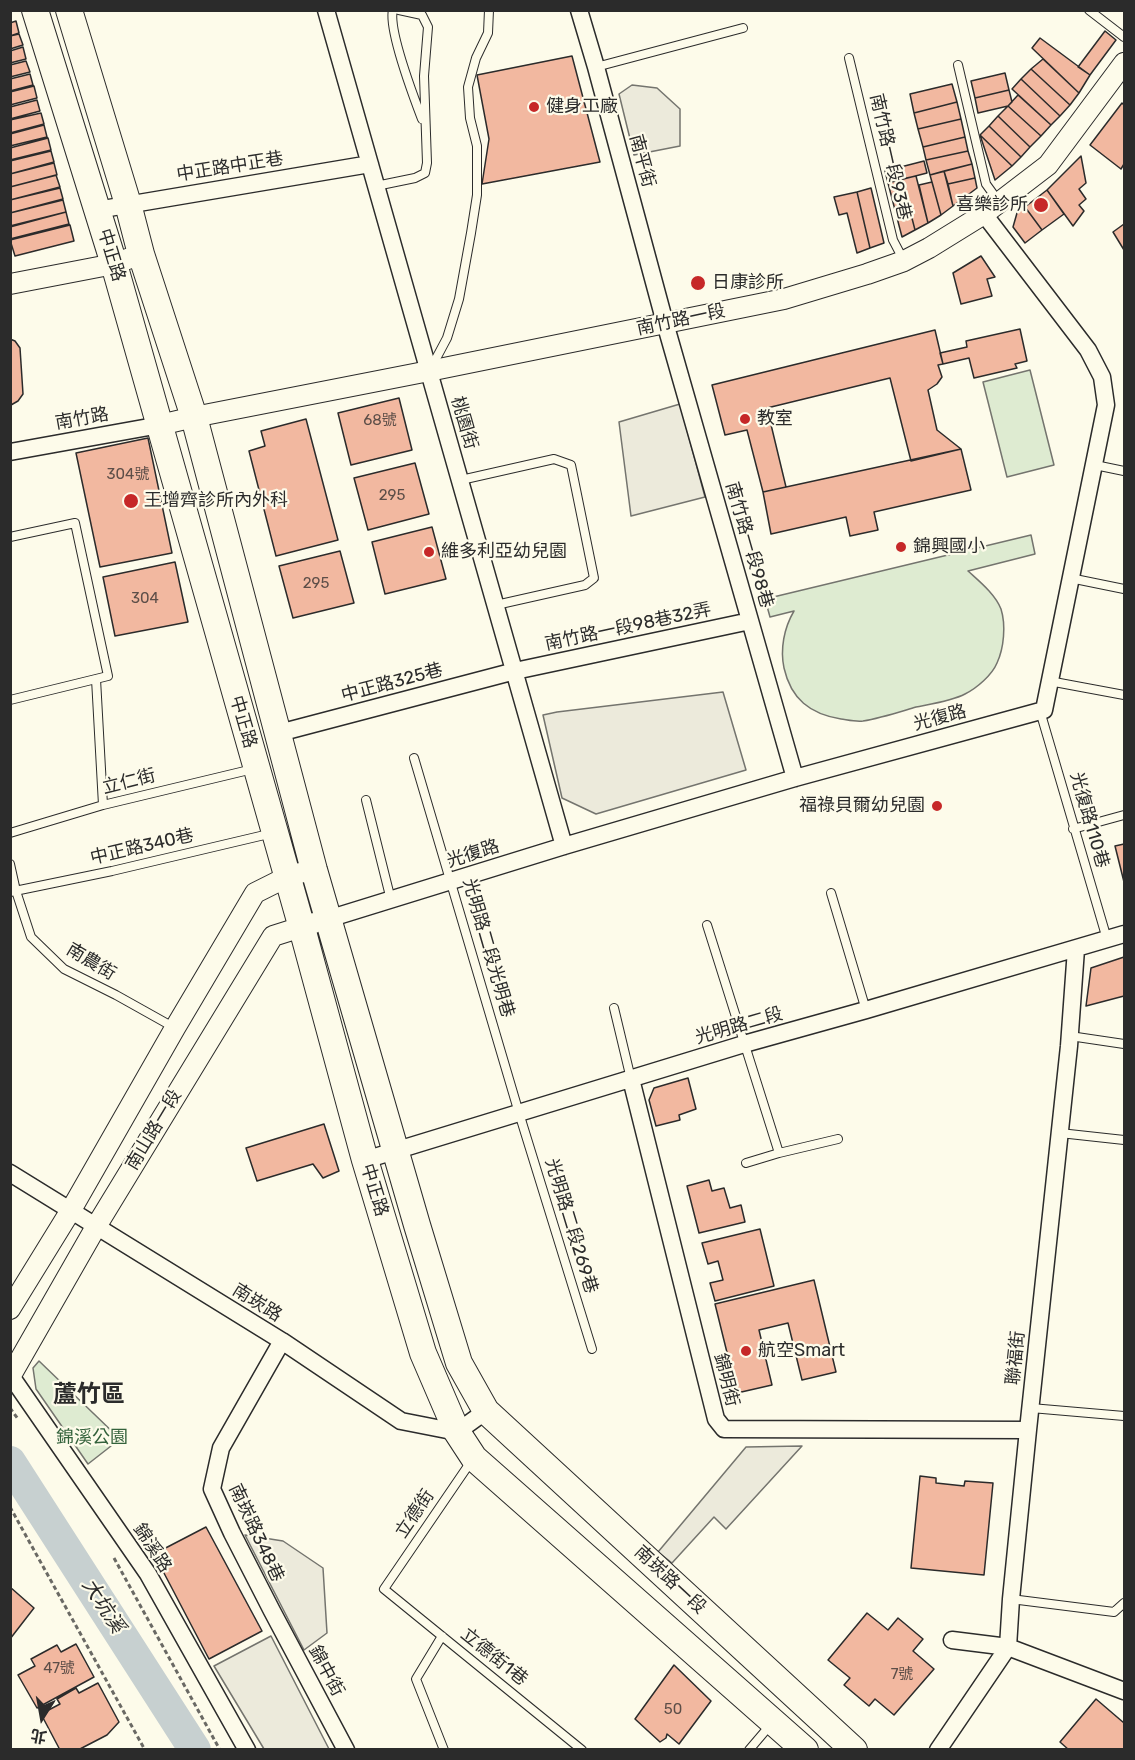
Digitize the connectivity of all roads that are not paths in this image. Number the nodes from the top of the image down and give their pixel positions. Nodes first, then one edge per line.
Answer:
1 (35, 10) edge
2 (69, 10) edge
3 (326, 10) edge
4 (393, 10) edge
5 (399, 10) edge
6 (489, 10) edge
7 (579, 10) edge
8 (1089, 10) edge
9 (743, 28) dead end
10 (1125, 37) edge
11 (849, 58) dead end
12 (1125, 63) edge
13 (958, 65) dead end
14 (596, 67) junction
15 (426, 128) junction
16 (370, 164) junction
17 (376, 186) junction
18 (128, 204) junction
19 (992, 208) junction
20 (98, 210) junction
21 (141, 254) junction
22 (904, 261) junction
23 (114, 264) junction
24 (10, 284) edge
25 (666, 323) junction
26 (429, 371) junction
27 (194, 417) junction
28 (160, 425) junction
29 (10, 452) edge
30 (1095, 465) junction
31 (1125, 471) edge
32 (460, 480) junction
33 (10, 537) edge
34 (1070, 578) junction
35 (1125, 589) edge
36 (496, 605) junction
37 (750, 621) junction
38 (515, 671) junction
39 (96, 679) junction
40 (1049, 681) junction
41 (1125, 696) edge
42 (10, 700) edge
43 (1040, 711) junction
44 (279, 732) junction
45 (414, 758) dead end
46 (256, 768) junction
47 (795, 778) junction
48 (366, 800) dead end
49 (104, 805) junction
50 (1125, 815) edge
51 (1074, 829) junction
52 (10, 833) edge
53 (275, 833) junction
54 (564, 846) junction
55 (10, 864) edge
56 (314, 870) junction
57 (287, 877) junction
58 (452, 882) junction
59 (13, 892) edge
60 (831, 893) dead end
61 (390, 900) junction
62 (328, 919) junction
63 (707, 925) dead end
64 (301, 927) junction
65 (1125, 934) edge
66 (1107, 939) junction
67 (1076, 949) junction
68 (614, 1008) dead end
69 (866, 1010) junction
70 (175, 1028) junction
71 (1070, 1036) junction
72 (744, 1044) junction
73 (1125, 1044) edge
74 (631, 1078) junction
75 (519, 1113) junction
76 (1060, 1133) junction
77 (838, 1139) dead end
78 (1125, 1140) edge
79 (396, 1151) junction
80 (779, 1153) junction
81 (365, 1160) junction
82 (746, 1163) dead end
83 (10, 1173) edge
84 (71, 1210) junction
85 (97, 1225) junction
86 (10, 1309) edge
87 (282, 1341) junction
88 (592, 1349) dead end
89 (11, 1377) edge
90 (1031, 1408) junction
91 (486, 1411) junction
92 (1125, 1416) edge
93 (1028, 1430) junction
94 (457, 1432) junction
95 (474, 1458) junction
96 (384, 1589) joint
97 (1011, 1599) junction
98 (1125, 1603) edge
99 (272, 1611) joint
100 (442, 1636) junction
101 (951, 1640) dead end
102 (1008, 1647) junction
103 (1125, 1691) edge
104 (773, 1722) junction
105 (247, 1749) edge
106 (346, 1749) edge
107 (444, 1749) edge
108 (582, 1749) edge
109 (749, 1749) edge
110 (805, 1749) edge
111 (854, 1749) edge
112 (938, 1749) edge

1 - 20 main road, 中正路
2 - 18 main road, 中正路
3 - 16 street, 桃園街
4 - 15 lane
5 - 15 lane
6 - 26 lane
7 - 14 street, 南平街
8 - 10 lane
9 - 14 lane
11 - 22 lane, 南竹路一段93巷
12 - 19 street, 南竹路一段
13 - 19 lane
14 - 25 street, 南平街
15 - 17 lane
16 - 17 street, 桃園街
16 - 18 street, 中正路中正巷
17 - 26 street, 桃園街
18 - 20 street, 中正路中正巷
18 - 21 main road, 中正路
19 - 22 street, 南竹路一段
19 - 30 street
20 - 23 main road, 中正路
21 - 23 street
21 - 27 main road, 中正路
22 - 25 street, 南竹路一段
23 - 24 street
23 - 28 main road, 中正路
25 - 26 street, 南竹路一段
25 - 37 street, 南竹路一段98巷
26 - 27 street, 南竹路一段
26 - 32 street, 桃園街
27 - 28 street, 南竹路一段
27 - 44 main road, 中正路
28 - 29 street, 南竹路
28 - 46 main road, 中正路
30 - 31 lane
30 - 34 street
32 - 36 street, 桃園街
32 - 36 lane
33 - 39 lane
34 - 35 lane
34 - 40 street
36 - 38 street, 桃園街
37 - 38 street, 南竹路一段98巷32弄
37 - 47 street, 南竹路一段98巷
38 - 44 street, 中正路325巷
38 - 54 street, 桃園街
39 - 42 lane
39 - 49 lane
40 - 41 lane
40 - 43 street
43 - 47 street, 光復路
43 - 51 lane, 光復路110巷
44 - 56 main road, 中正路
45 - 58 lane, 光明路二段光明巷
46 - 49 lane, 立仁街
46 - 53 main road, 中正路
47 - 54 street, 光復路
48 - 61 lane
49 - 52 lane, 立仁街
50 - 51 lane
51 - 66 lane, 光復路110巷
53 - 57 main road, 中正路
53 - 59 lane, 中正路340巷
54 - 58 street, 光復路
55 - 59 lane, 南農街
56 - 57 street, 南山路一段
56 - 62 main road, 中正路
57 - 64 main road, 中正路
57 - 70 street, 南山路一段
58 - 61 street, 光復路
58 - 75 lane, 光明路二段光明巷
59 - 70 lane, 南農街
60 - 69 lane
61 - 62 street, 光復路
62 - 64 street, 南山路一段
62 - 79 main road, 中正路
63 - 72 lane
64 - 81 main road, 中正路
64 - 85 street, 南山路一段
65 - 66 street, 光明路二段
66 - 67 street, 光明路二段
67 - 69 street, 光明路二段
67 - 71 street, 聯福街
68 - 74 lane
69 - 72 street, 光明路二段
70 - 84 street, 南山路一段
71 - 73 lane
71 - 76 street, 聯福街
72 - 74 street, 光明路二段
72 - 80 lane
74 - 75 street, 光明路二段
74 - 93 street, 錦明街
75 - 79 street, 光明路二段
75 - 88 lane, 光明路二段269巷
76 - 78 lane
76 - 90 street, 聯福街
77 - 80 lane
79 - 81 street, 光明路二段
79 - 91 main road, 中正路
80 - 82 lane
81 - 94 main road, 中正路
83 - 84 street, 南崁路
84 - 85 street, 南崁路
84 - 86 street, 南山路一段
85 - 87 street, 南崁路
85 - 89 street, 南山路一段
87 - 94 street, 南崁路
87 - 99 street, 南崁路348巷
89 - 105 street, 錦溪路
90 - 92 lane
90 - 93 street, 聯福街
91 - 94 street
91 - 111 main road, 南崁路一段
93 - 97 street, 聯福街
94 - 95 main road, 南崁路一段
95 - 96 lane, 立德街
95 - 104 main road, 南崁路一段
96 - 100 lane, 立德街1巷
97 - 98 lane
97 - 102 street, 聯福街
99 - 106 street, 錦中街
100 - 107 lane
100 - 108 lane, 立德街1巷
101 - 102 street
102 - 103 street
102 - 112 street
104 - 109 lane
104 - 110 main road, 南崁路一段

